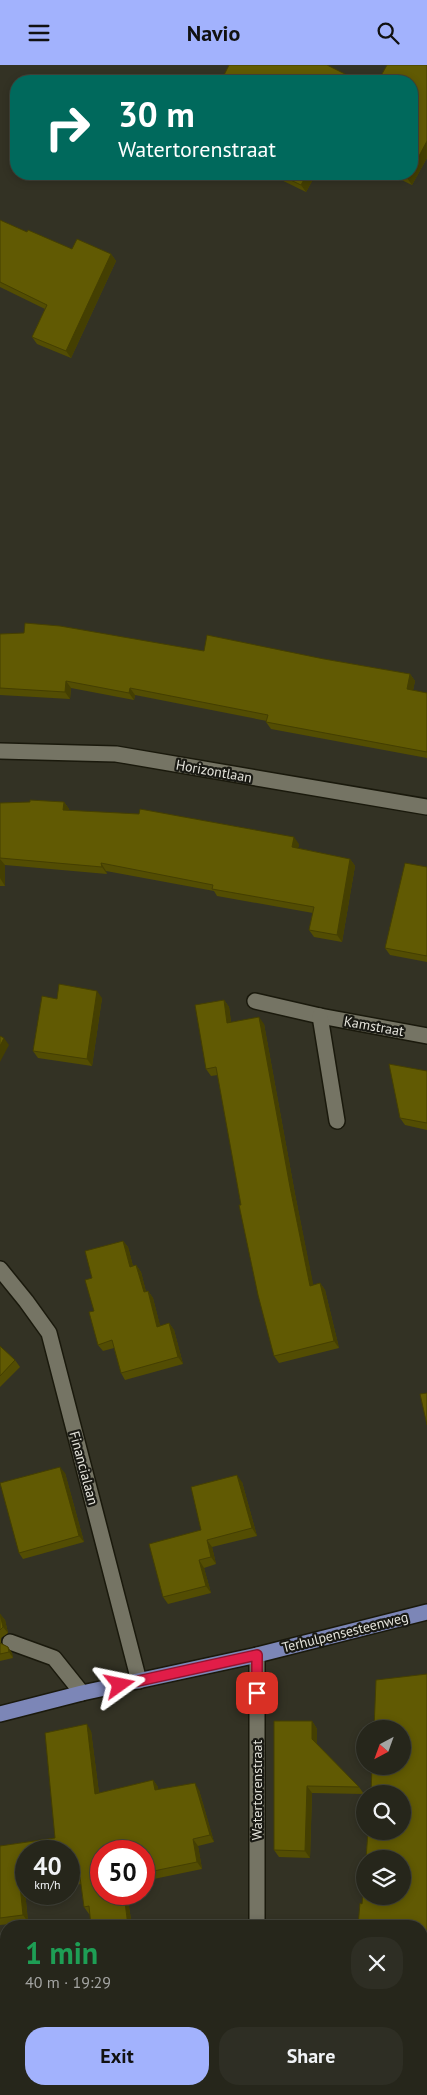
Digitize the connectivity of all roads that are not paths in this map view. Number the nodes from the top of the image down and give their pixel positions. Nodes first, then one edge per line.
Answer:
1 (0, 751) edge
2 (427, 807) edge
3 (255, 1001) dead end
4 (320, 1016) junction
5 (427, 1036) edge
6 (337, 1121) dead end
7 (0, 1269) edge
8 (427, 1612) edge
9 (10, 1642) dead end
10 (257, 1655) junction
11 (139, 1681) junction
12 (82, 1693) junction
13 (0, 1714) edge
14 (257, 1920) edge

1 - 2 street, Horizontlaan
3 - 4 street, Kamstraat
4 - 5 street, Kamstraat
4 - 6 street, Kamstraat
7 - 11 street, Financialaan
8 - 10 main road, Terhulpensesteenweg
9 - 12 street
10 - 11 main road, Terhulpensesteenweg
10 - 14 street, Watertorenstraat
11 - 12 main road, Terhulpensesteenweg
12 - 13 main road, Terhulpensesteenweg

